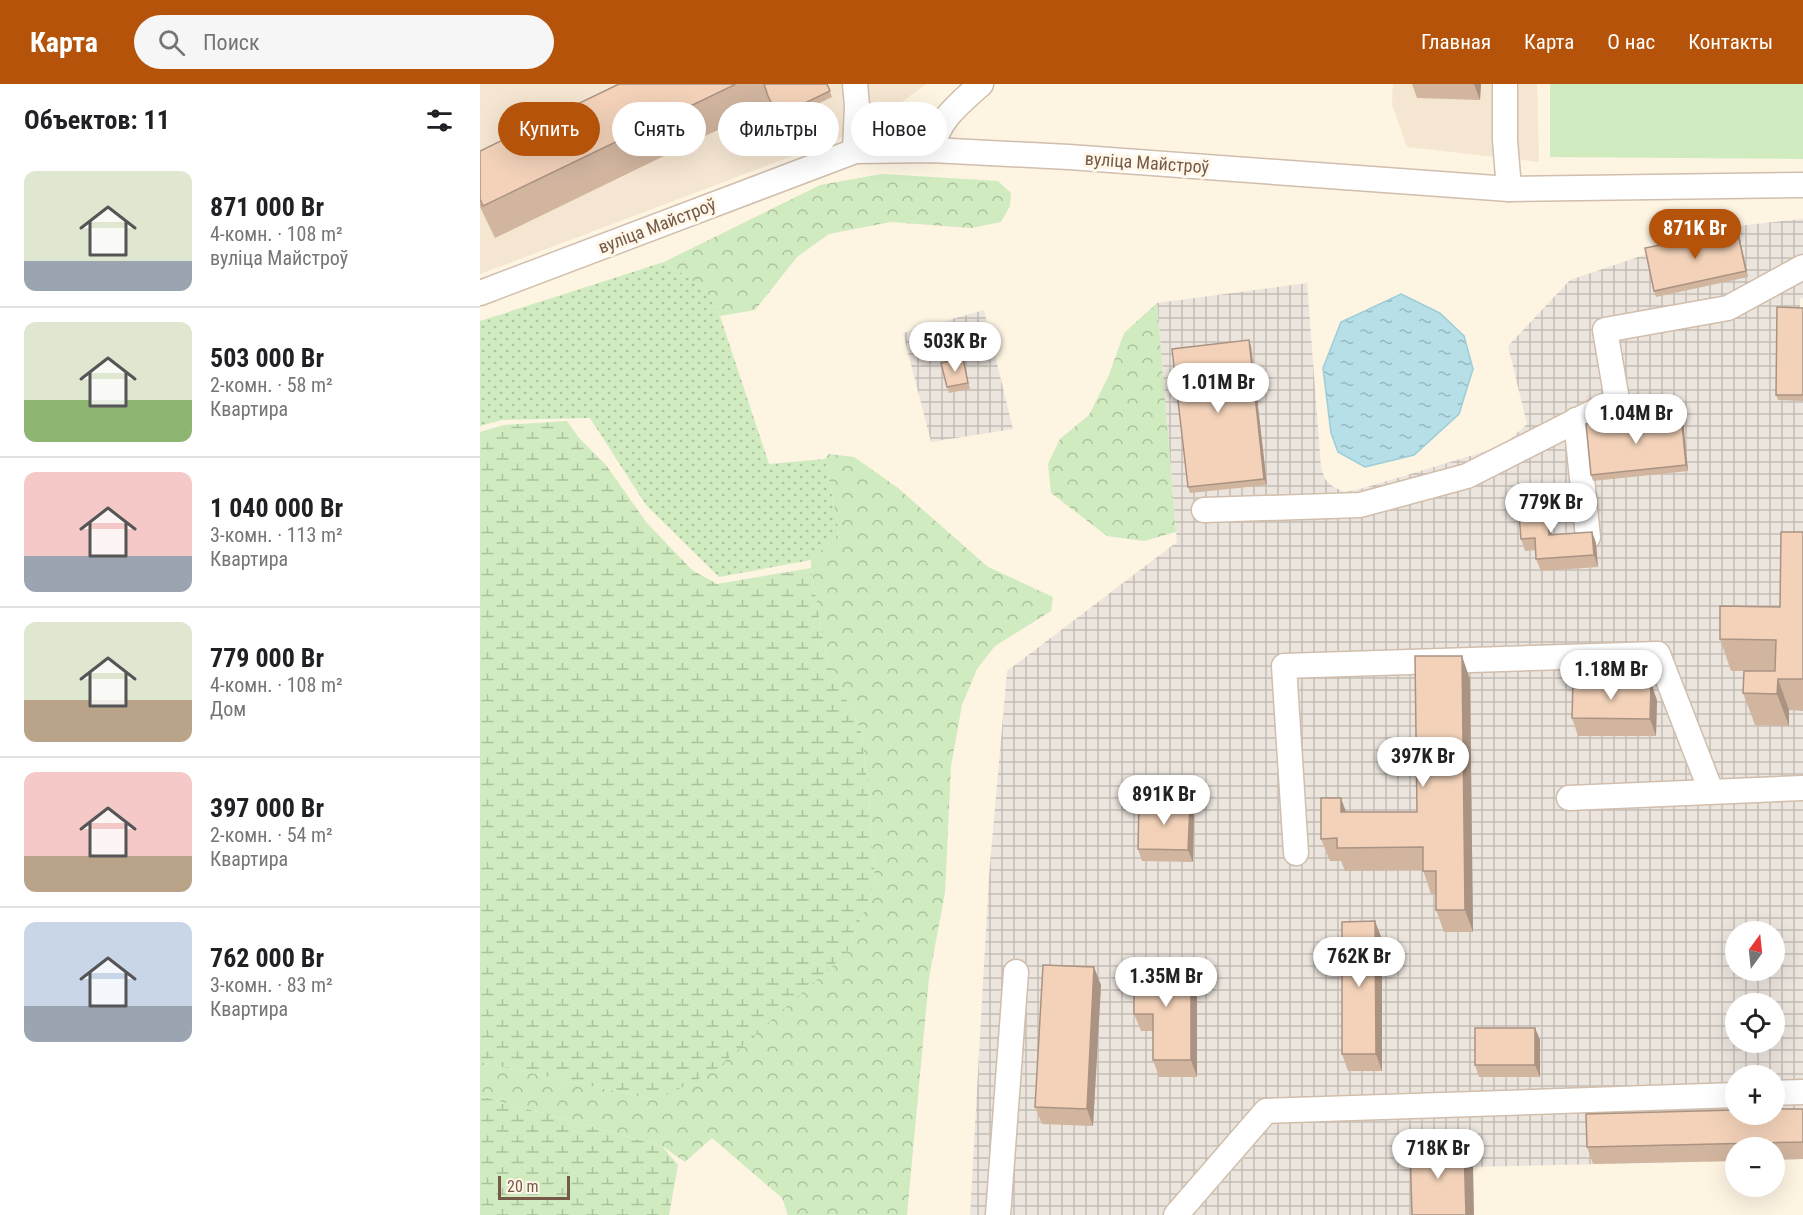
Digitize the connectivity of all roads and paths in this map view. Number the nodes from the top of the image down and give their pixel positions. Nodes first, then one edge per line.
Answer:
1 (855, 84) edge
2 (981, 84) edge
3 (1505, 84) edge
4 (857, 102) edge
5 (947, 115) edge
6 (947, 151) edge
7 (851, 153) edge
8 (1803, 185) edge
9 (1509, 189) junction
10 (1803, 267) edge
11 (480, 293) edge
12 (1576, 420) junction
13 (1204, 510) dead end
14 (1588, 537) edge
15 (1803, 788) edge
16 (1711, 792) junction
17 (1569, 798) dead end
18 (1296, 853) dead end
19 (1016, 972) dead end
20 (1803, 1092) edge
21 (1785, 1093) edge
22 (1725, 1095) edge
23 (998, 1215) edge
24 (1176, 1215) edge

1 - 4 street
2 - 5 street
3 - 9 street
6 - 9 street, вуліца Майстроў
7 - 11 street, вуліца Майстроў
8 - 9 street, вуліца Майстроў
10 - 12 street
12 - 13 street
12 - 14 street
15 - 16 street
16 - 17 street
16 - 18 street
19 - 23 street
20 - 21 street
22 - 24 street

